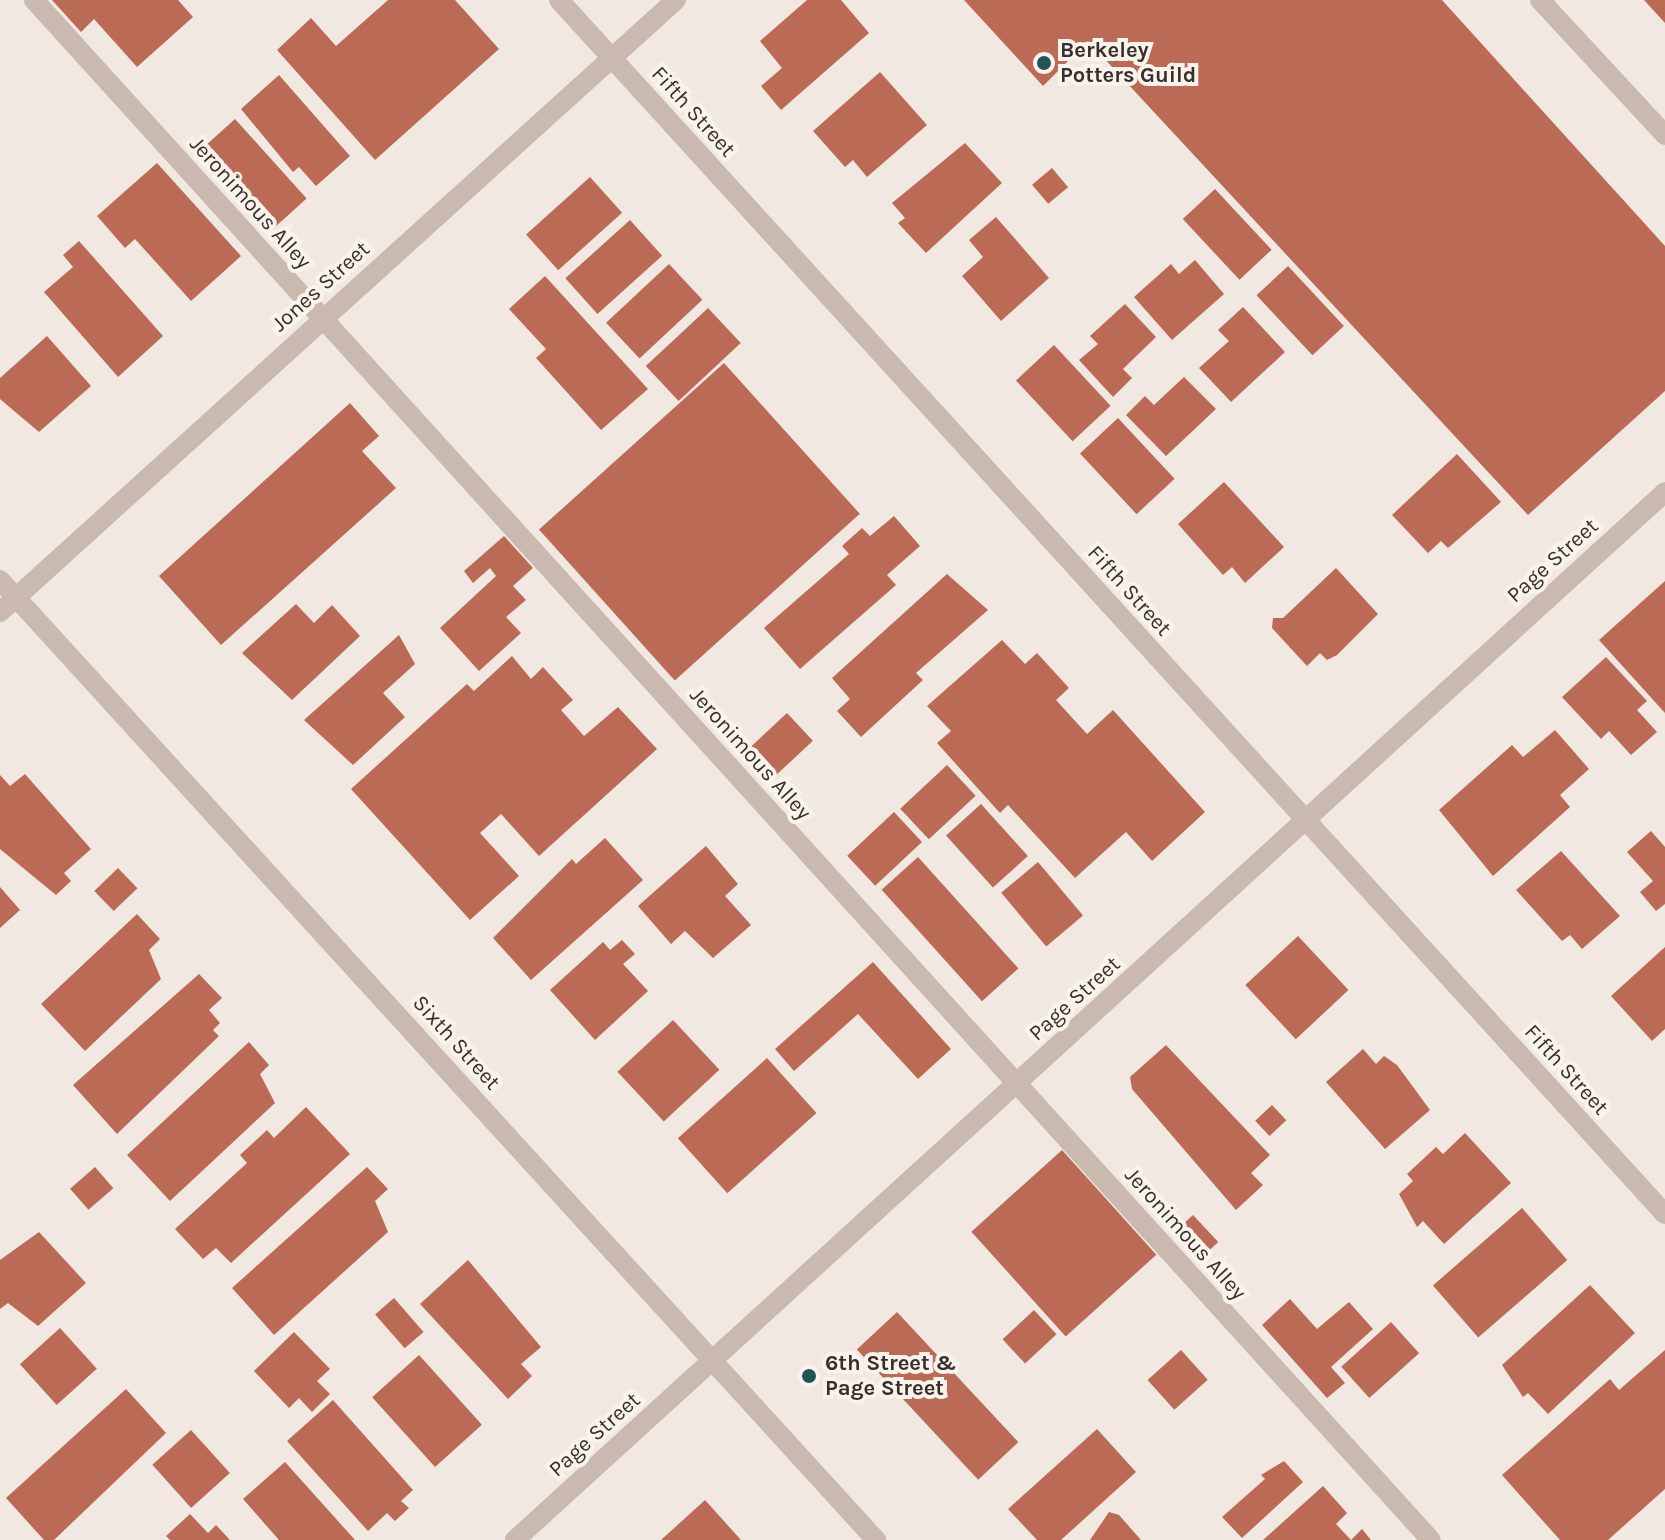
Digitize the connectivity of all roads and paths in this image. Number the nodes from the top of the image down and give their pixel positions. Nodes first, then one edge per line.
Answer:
1 (34, 0) edge
2 (559, 0) edge
3 (676, 0) edge
4 (1540, 0) edge
5 (613, 58) junction
6 (1665, 135) edge
7 (322, 318) junction
8 (1665, 492) edge
9 (0, 580) edge
10 (16, 597) junction
11 (0, 612) edge
12 (1306, 821) junction
13 (1017, 1085) junction
14 (1665, 1214) edge
15 (713, 1360) junction
16 (515, 1540) edge
17 (876, 1540) edge
18 (1431, 1540) edge

1 - 7 street, Jeronimous Alley
2 - 5 street, Fifth Street
3 - 5 street, Jones Street
4 - 6 street
5 - 7 street, Jones Street
5 - 12 street, Fifth Street
7 - 10 street, Jones Street
7 - 13 street, Jeronimous Alley
8 - 12 street, Page Street
9 - 10 street, Sixth Street
10 - 11 street, Jones Street
10 - 15 street, Sixth Street
12 - 13 street, Page Street
12 - 14 street, Fifth Street
13 - 15 street, Page Street
13 - 18 street, Jeronimous Alley
15 - 16 street, Page Street
15 - 17 street, Sixth Street

